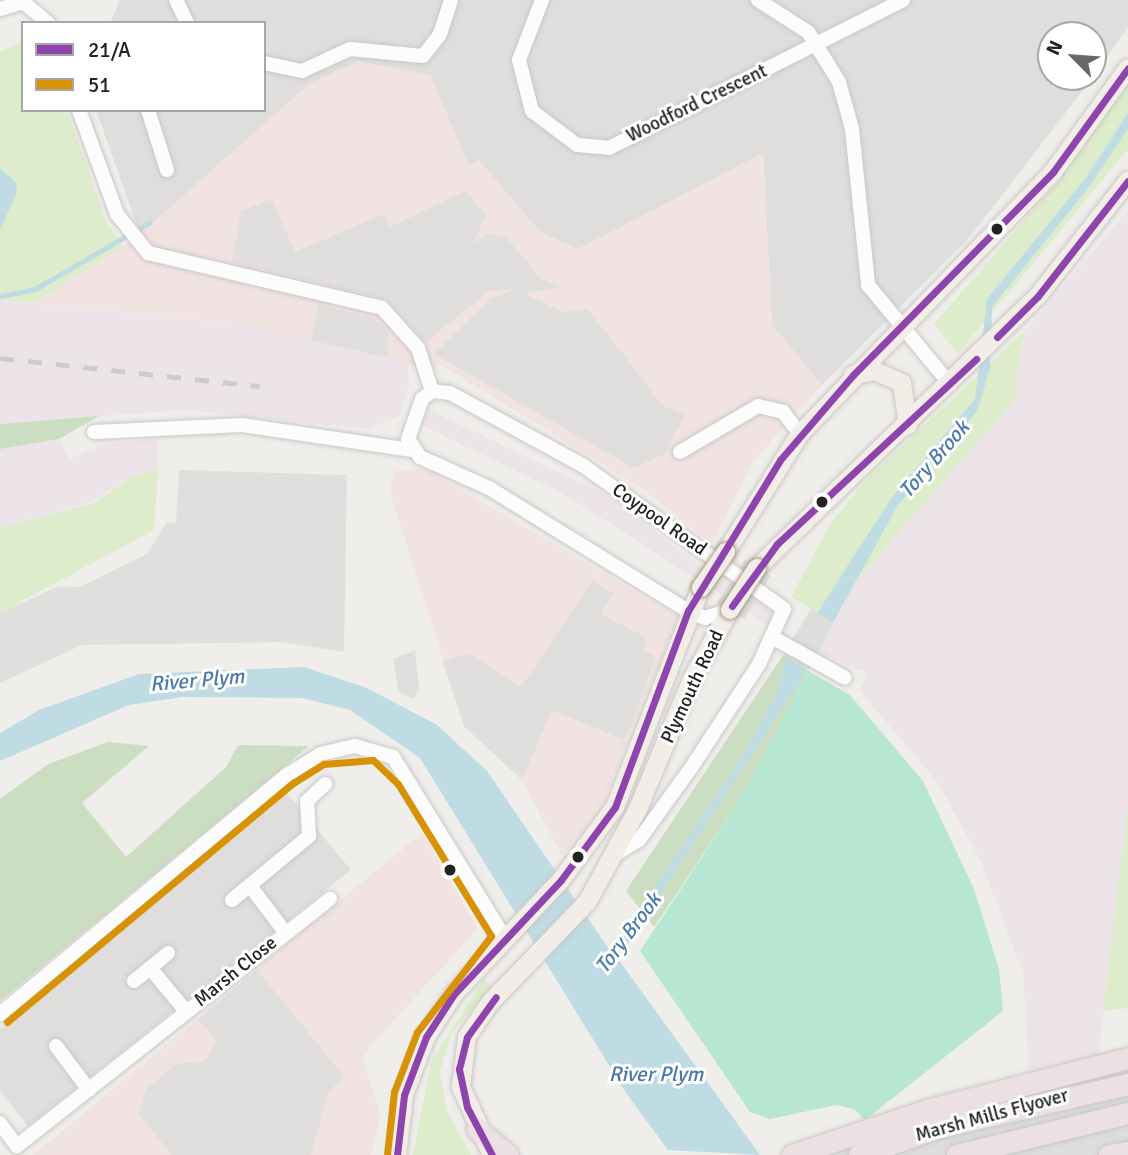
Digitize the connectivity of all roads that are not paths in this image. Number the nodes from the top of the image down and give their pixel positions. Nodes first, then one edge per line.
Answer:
1 (176, 0) edge
2 (451, 0) edge
3 (542, 0) edge
4 (758, 0) edge
5 (903, 0) edge
6 (0, 9) edge
7 (46, 21) edge
8 (186, 21) edge
9 (819, 46) junction
10 (266, 63) edge
11 (1128, 68) edge
12 (80, 112) edge
13 (147, 112) edge
14 (167, 170) dead end
15 (1128, 181) edge
16 (899, 328) junction
17 (853, 375) junction
18 (950, 384) junction
19 (432, 391) junction
20 (908, 426) junction
21 (94, 432) dead end
22 (800, 434) junction
23 (412, 450) junction
24 (680, 452) dead end
25 (730, 610) junction
26 (688, 611) junction
27 (774, 638) junction
28 (845, 678) dead end
29 (326, 784) dead end
30 (614, 855) junction
31 (250, 886) junction
32 (330, 899) dead end
33 (232, 900) dead end
34 (285, 932) junction
35 (504, 937) junction
36 (168, 953) dead end
37 (150, 968) junction
38 (134, 981) dead end
39 (186, 1011) junction
40 (0, 1014) edge
41 (56, 1046) dead end
42 (1128, 1058) edge
43 (1128, 1084) edge
44 (89, 1090) junction
45 (1128, 1113) edge
46 (0, 1123) edge
47 (477, 1129) junction
48 (1128, 1152) edge
49 (397, 1155) edge
50 (492, 1155) edge
51 (508, 1155) edge
52 (792, 1155) edge
53 (859, 1155) edge
54 (957, 1155) edge
55 (1109, 1155) edge

1 - 8 street
2 - 10 street
3 - 9 street, Woodford Crescent
4 - 9 street
5 - 9 street, Woodford Crescent
6 - 7 street
9 - 16 street
11 - 16 main road, Plymouth Road
12 - 19 street
13 - 14 street
15 - 18 main road, Plymouth Road
16 - 17 main road, Plymouth Road
16 - 18 street
17 - 20 main road
17 - 22 main road, Plymouth Road
18 - 20 main road, Plymouth Road
19 - 23 street
19 - 27 street, Coypool Road
20 - 25 main road, Plymouth Road, bridge
21 - 23 street
22 - 24 street
22 - 26 main road, Plymouth Road, bridge
23 - 26 street
25 - 26 street
25 - 30 main road, Plymouth Road
26 - 35 main road, Plymouth Road
27 - 28 street
27 - 30 street, Coypool Road
29 - 31 street
30 - 47 main road, Plymouth Road
31 - 33 street
31 - 34 street, Marsh Close
32 - 34 street, Marsh Close
34 - 39 street, Marsh Close
35 - 40 street
35 - 49 main road, Plymouth Road
36 - 37 street
37 - 38 street
37 - 39 street, Marsh Close
39 - 44 street, Marsh Close
41 - 44 street
42 - 52 highway
43 - 53 highway, Marsh Mills Flyover
44 - 46 street, Marsh Close
45 - 54 highway, Marsh Mills Flyover
47 - 50 main road, Plymouth Road
47 - 51 highway
48 - 55 highway

